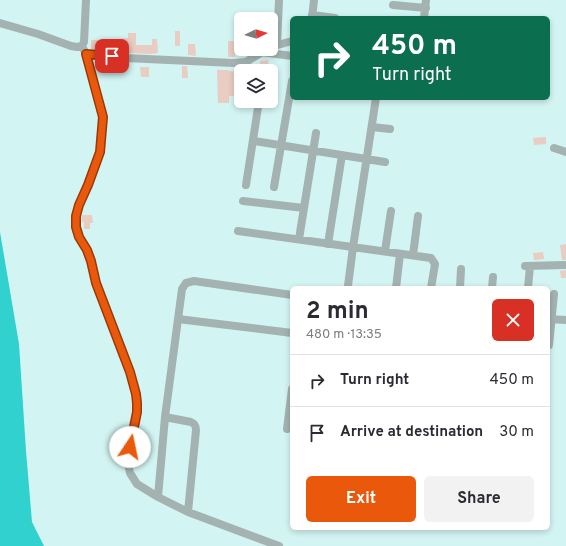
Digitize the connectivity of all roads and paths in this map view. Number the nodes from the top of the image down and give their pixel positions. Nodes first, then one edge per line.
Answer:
1 (86, 0) edge
2 (279, 0) edge
3 (314, 0) edge
4 (426, 4) edge
5 (393, 5) dead end
6 (278, 12) edge
7 (312, 16) edge
8 (424, 16) edge
9 (0, 23) edge
10 (290, 41) edge
11 (278, 44) edge
12 (84, 50) junction
13 (278, 54) edge
14 (256, 56) edge
15 (290, 56) edge
16 (290, 94) edge
17 (376, 100) edge
18 (258, 108) edge
19 (372, 127) junction
20 (390, 129) dead end
21 (316, 133) dead end
22 (254, 141) junction
23 (282, 146) junction
24 (554, 148) dead end
25 (313, 150) junction
26 (566, 152) edge
27 (342, 155) junction
28 (366, 159) junction
29 (385, 162) dead end
30 (246, 185) dead end
31 (274, 187) dead end
32 (243, 201) dead end
33 (304, 208) junction
34 (391, 211) dead end
35 (418, 216) dead end
36 (238, 231) dead end
37 (299, 239) junction
38 (328, 244) junction
39 (353, 247) junction
40 (384, 251) junction
41 (400, 254) junction
42 (413, 255) junction
43 (566, 265) edge
44 (461, 269) dead end
45 (493, 277) dead end
46 (348, 286) dead end
47 (396, 286) edge
48 (431, 286) edge
49 (460, 286) edge
50 (492, 286) edge
51 (528, 286) edge
52 (554, 294) dead end
53 (290, 295) edge
54 (178, 319) junction
55 (550, 319) edge
56 (566, 320) edge
57 (290, 333) edge
58 (290, 405) edge
59 (165, 417) junction
60 (287, 429) dead end
61 (158, 497) junction
62 (188, 512) junction
63 (279, 546) edge

1 - 12 street
2 - 6 street
3 - 7 street
4 - 5 street
4 - 8 street
9 - 12 street
10 - 11 street
12 - 14 street
12 - 61 street
13 - 15 street
16 - 23 street
17 - 19 street
18 - 22 street
19 - 20 street
19 - 28 street
21 - 25 street
22 - 23 street
22 - 30 street
23 - 25 street
23 - 31 street
24 - 26 street
25 - 27 street
25 - 33 street
27 - 28 street
27 - 38 street
28 - 29 street
28 - 39 street
32 - 33 street
33 - 37 street
34 - 40 street
35 - 42 street
36 - 37 street
37 - 38 street
38 - 39 street
39 - 40 street
39 - 46 street
40 - 41 street
41 - 42 street
41 - 47 street
42 - 48 street
43 - 51 street
44 - 49 street
45 - 50 street
52 - 55 street
53 - 54 street
54 - 57 street
54 - 59 street
55 - 56 street
58 - 60 street
59 - 61 street
59 - 62 street
61 - 62 street
62 - 63 street

